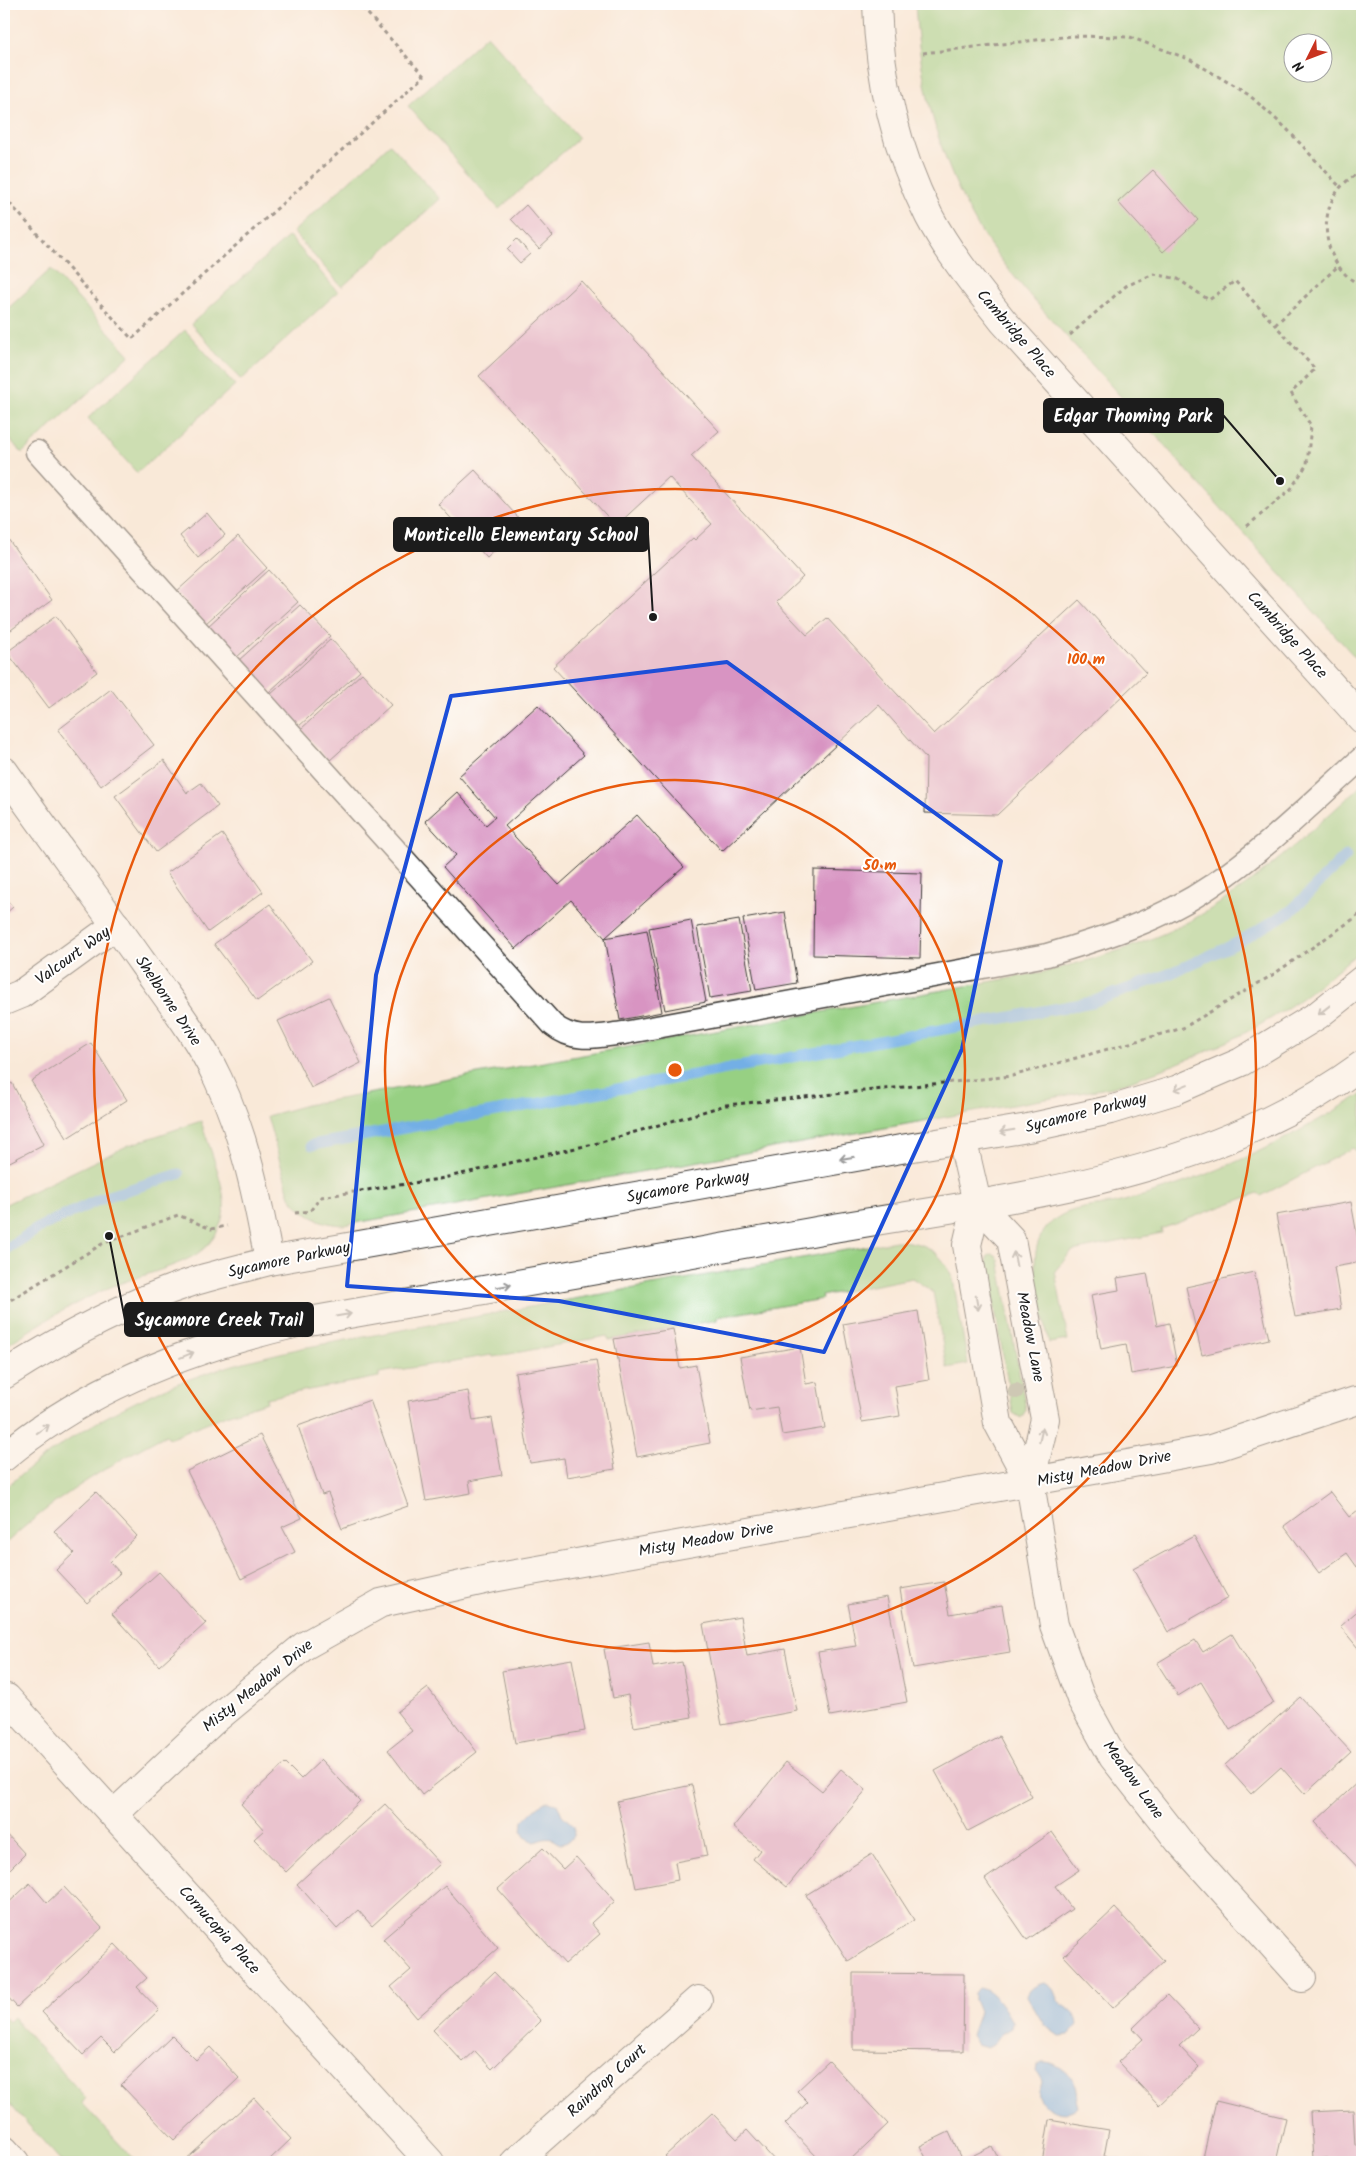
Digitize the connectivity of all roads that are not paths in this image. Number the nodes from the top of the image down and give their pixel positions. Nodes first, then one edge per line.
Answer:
1 (877, 4) edge
2 (37, 452) dead end
3 (1362, 719) edge
4 (1362, 758) edge
5 (4, 771) edge
6 (116, 925) junction
7 (1362, 980) edge
8 (4, 1001) edge
9 (1362, 1064) edge
10 (962, 1138) junction
11 (977, 1204) junction
12 (269, 1261) junction
13 (4, 1375) edge
14 (1362, 1400) edge
15 (4, 1457) edge
16 (1030, 1483) junction
17 (7, 1698) dead end
18 (114, 1814) junction
19 (1302, 1978) dead end
20 (698, 2000) dead end
21 (4, 2150) edge
22 (14, 2162) edge
23 (430, 2162) edge
24 (515, 2162) edge

1 - 3 street, Cambridge Place
2 - 4 lane
5 - 6 street, Shelborne Drive
6 - 8 street, Valcourt Way
6 - 12 street, Shelborne Drive
7 -> 10 street, Sycamore Parkway
9 - 11 street
10 - 11 street, Meadow Lane
10 -> 12 street, Sycamore Parkway
15 -> 11 street
11 -> 16 street, Meadow Lane
16 -> 11 street, Meadow Lane
12 - 13 street, Sycamore Parkway
14 - 16 street, Misty Meadow Drive
16 - 18 street, Misty Meadow Drive
16 - 19 street, Meadow Lane
17 - 18 street, Cornucopia Place
18 - 23 street, Cornucopia Place
20 - 24 street, Raindrop Court
21 - 22 street

